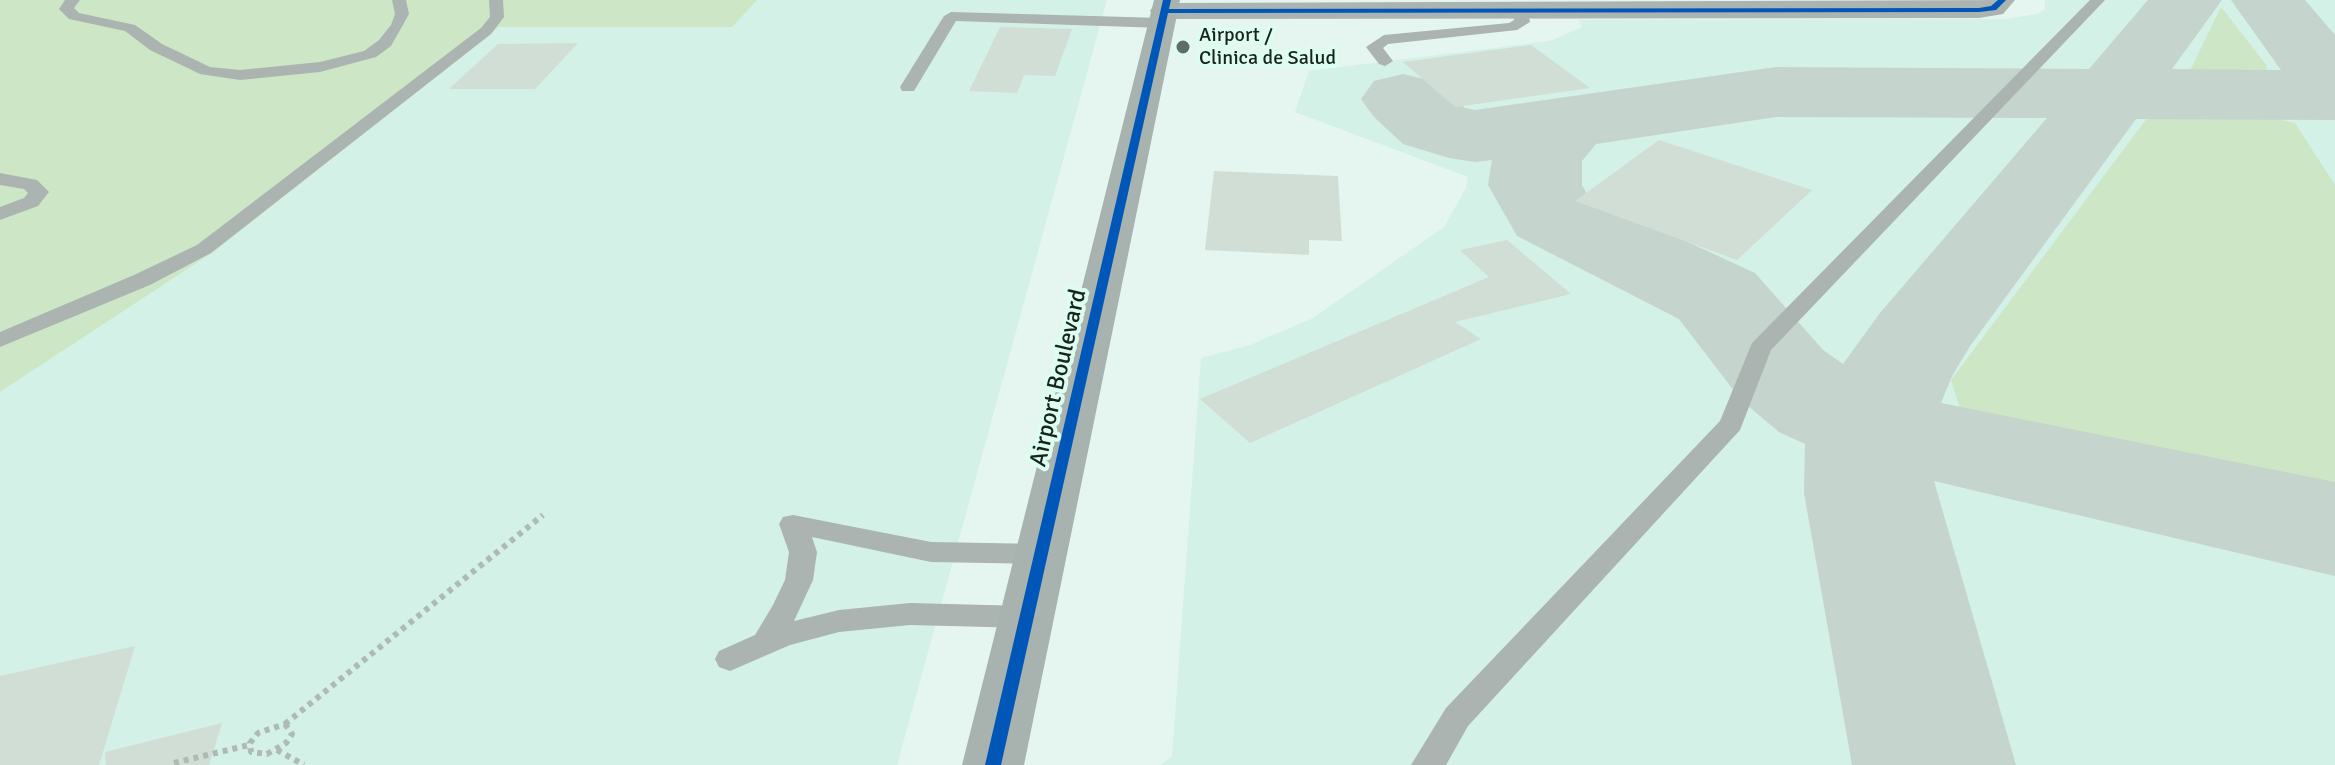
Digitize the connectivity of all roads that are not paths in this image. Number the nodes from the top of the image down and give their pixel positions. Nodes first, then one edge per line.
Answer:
1 (73, 0) edge
2 (399, 0) edge
3 (496, 0) edge
4 (2098, 0) edge
5 (2001, 2) edge
6 (1695, 5) edge
7 (1442, 6) edge
8 (1520, 9) junction
9 (1164, 11) edge
10 (1390, 12) junction
11 (1416, 36) junction
12 (440, 46) dead end
13 (466, 47) junction
14 (1385, 61) dead end
15 (908, 87) dead end
16 (0, 179) edge
17 (0, 214) edge
18 (0, 340) edge
19 (1041, 554) junction
20 (1026, 617) junction
21 (765, 644) junction
22 (730, 659) dead end
23 (993, 765) edge
24 (1428, 765) edge

1 - 2 lane
3 - 13 lane
4 - 24 lane
5 - 6 street
6 - 8 street
7 - 8 street
7 - 10 street
8 - 11 lane
9 - 10 street
9 - 15 lane
9 - 19 main road, Airport Boulevard
10 - 11 lane
11 - 14 lane
12 - 13 lane
13 - 18 lane
16 - 17 lane
19 - 20 main road, Airport Boulevard
19 - 21 lane
20 - 21 lane
20 - 23 main road, Airport Boulevard
21 - 22 lane

